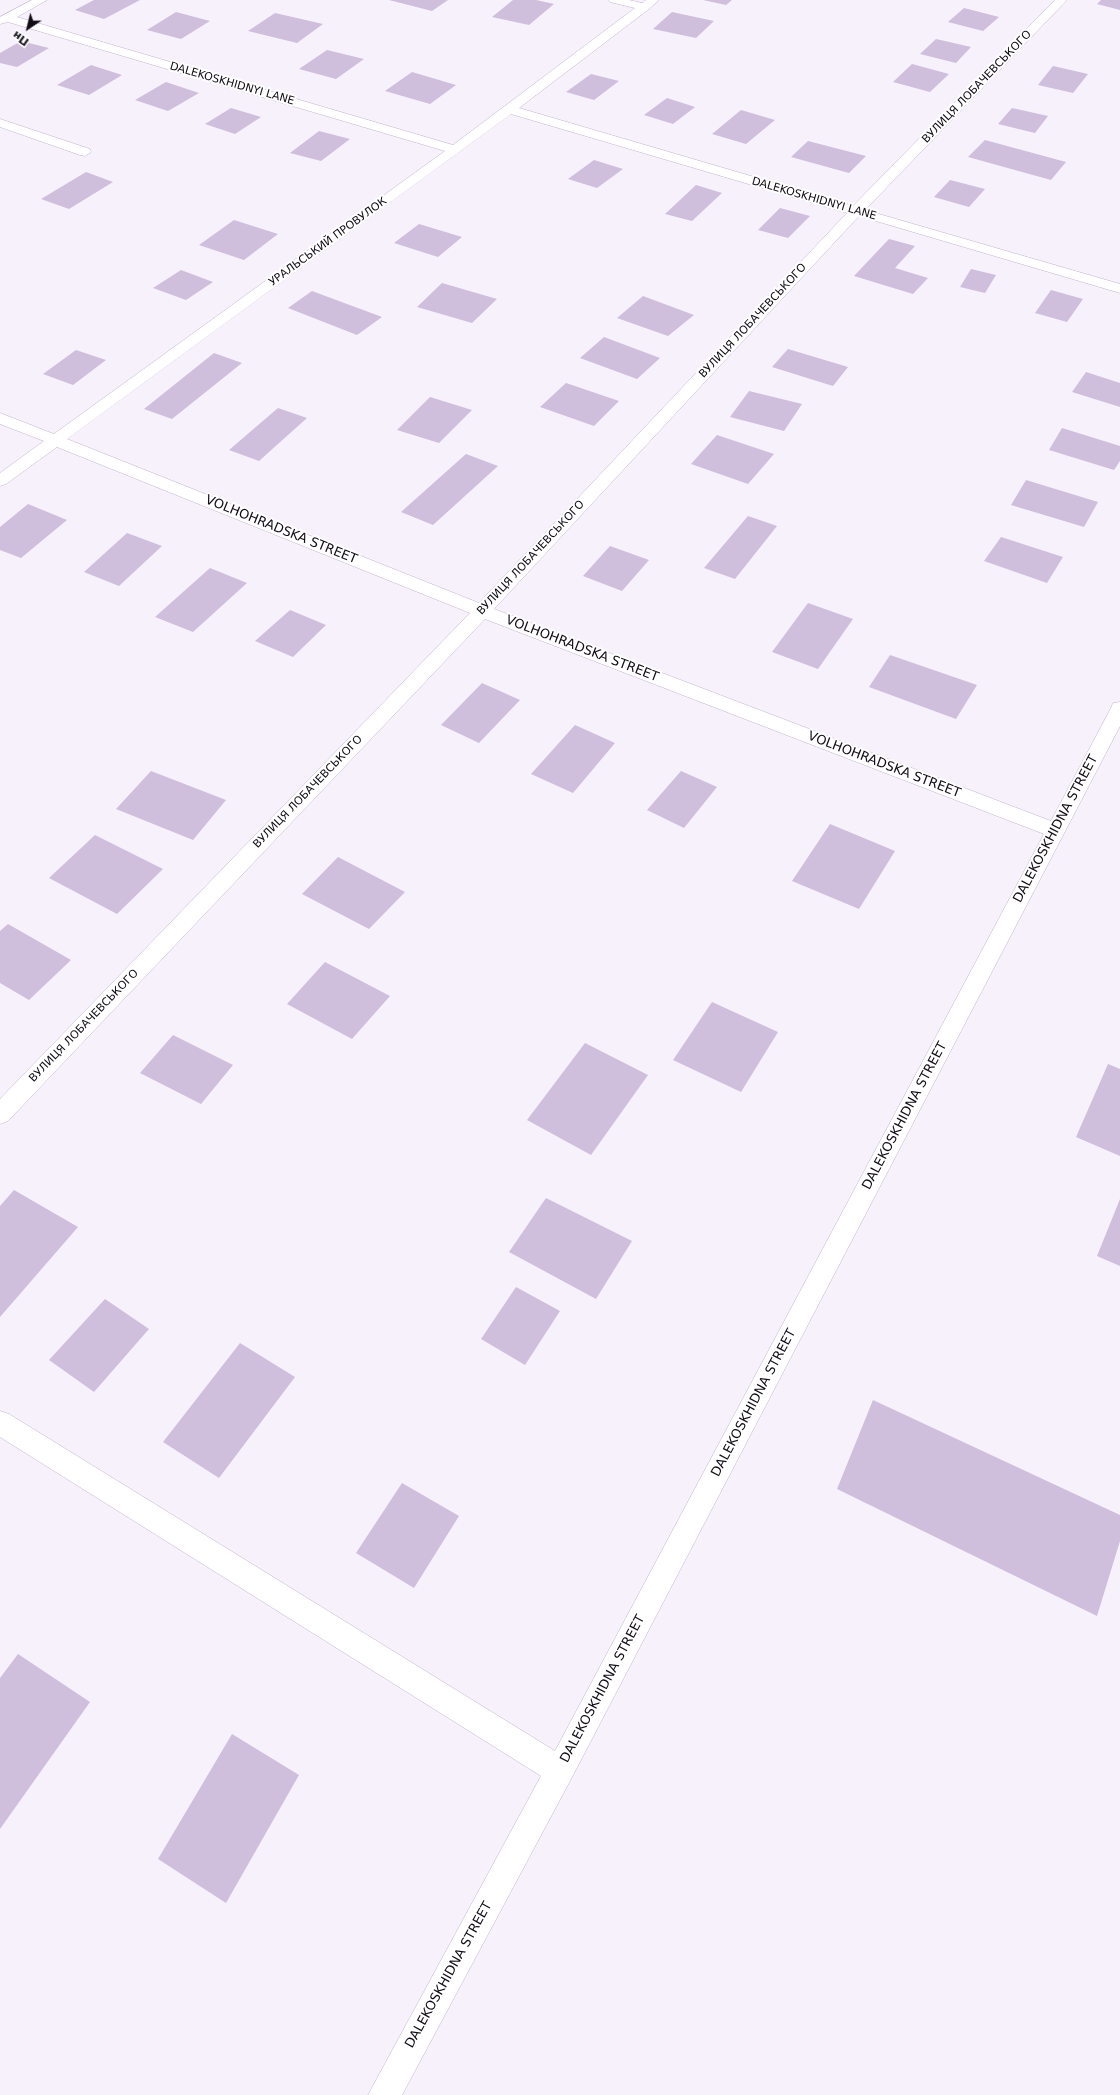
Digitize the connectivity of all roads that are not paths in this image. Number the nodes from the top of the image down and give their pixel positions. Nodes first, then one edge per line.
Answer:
1 (41, 0) edge
2 (614, 0) edge
3 (1061, 0) edge
4 (649, 4) edge
5 (4, 20) edge
6 (509, 109) junction
7 (0, 123) edge
8 (455, 150) junction
9 (85, 152) dead end
10 (856, 211) junction
11 (1120, 289) edge
12 (0, 418) edge
13 (56, 439) junction
14 (0, 481) edge
15 (482, 611) junction
16 (1120, 708) edge
17 (1055, 830) junction
18 (0, 1114) edge
19 (0, 1423) edge
20 (560, 1771) junction
21 (384, 2095) edge

1 - 5 street
2 - 4 street
3 - 10 street, ВУЛИЦЯ ЛОБАЧЕВСЬКОГО
4 - 6 street, УРАЛЬСЬКИЙ ПРОВУЛОК
5 - 8 street, DALEKOSKHIDNYI LANE
6 - 8 street, УРАЛЬСЬКИЙ ПРОВУЛОК
6 - 10 street, DALEKOSKHIDNYI LANE
7 - 9 street
8 - 13 street, УРАЛЬСЬКИЙ ПРОВУЛОК
10 - 11 street, DALEKOSKHIDNYI LANE
10 - 15 street, ВУЛИЦЯ ЛОБАЧЕВСЬКОГО
12 - 13 street, VOLHOHRADSKA STREET
13 - 14 street, УРАЛЬСЬКИЙ ПРОВУЛОК
13 - 15 street, VOLHOHRADSKA STREET
15 - 17 street, VOLHOHRADSKA STREET
15 - 18 street, ВУЛИЦЯ ЛОБАЧЕВСЬКОГО
16 - 17 street, DALEKOSKHIDNA STREET
17 - 20 street, DALEKOSKHIDNA STREET
19 - 20 street
20 - 21 street, DALEKOSKHIDNA STREET

